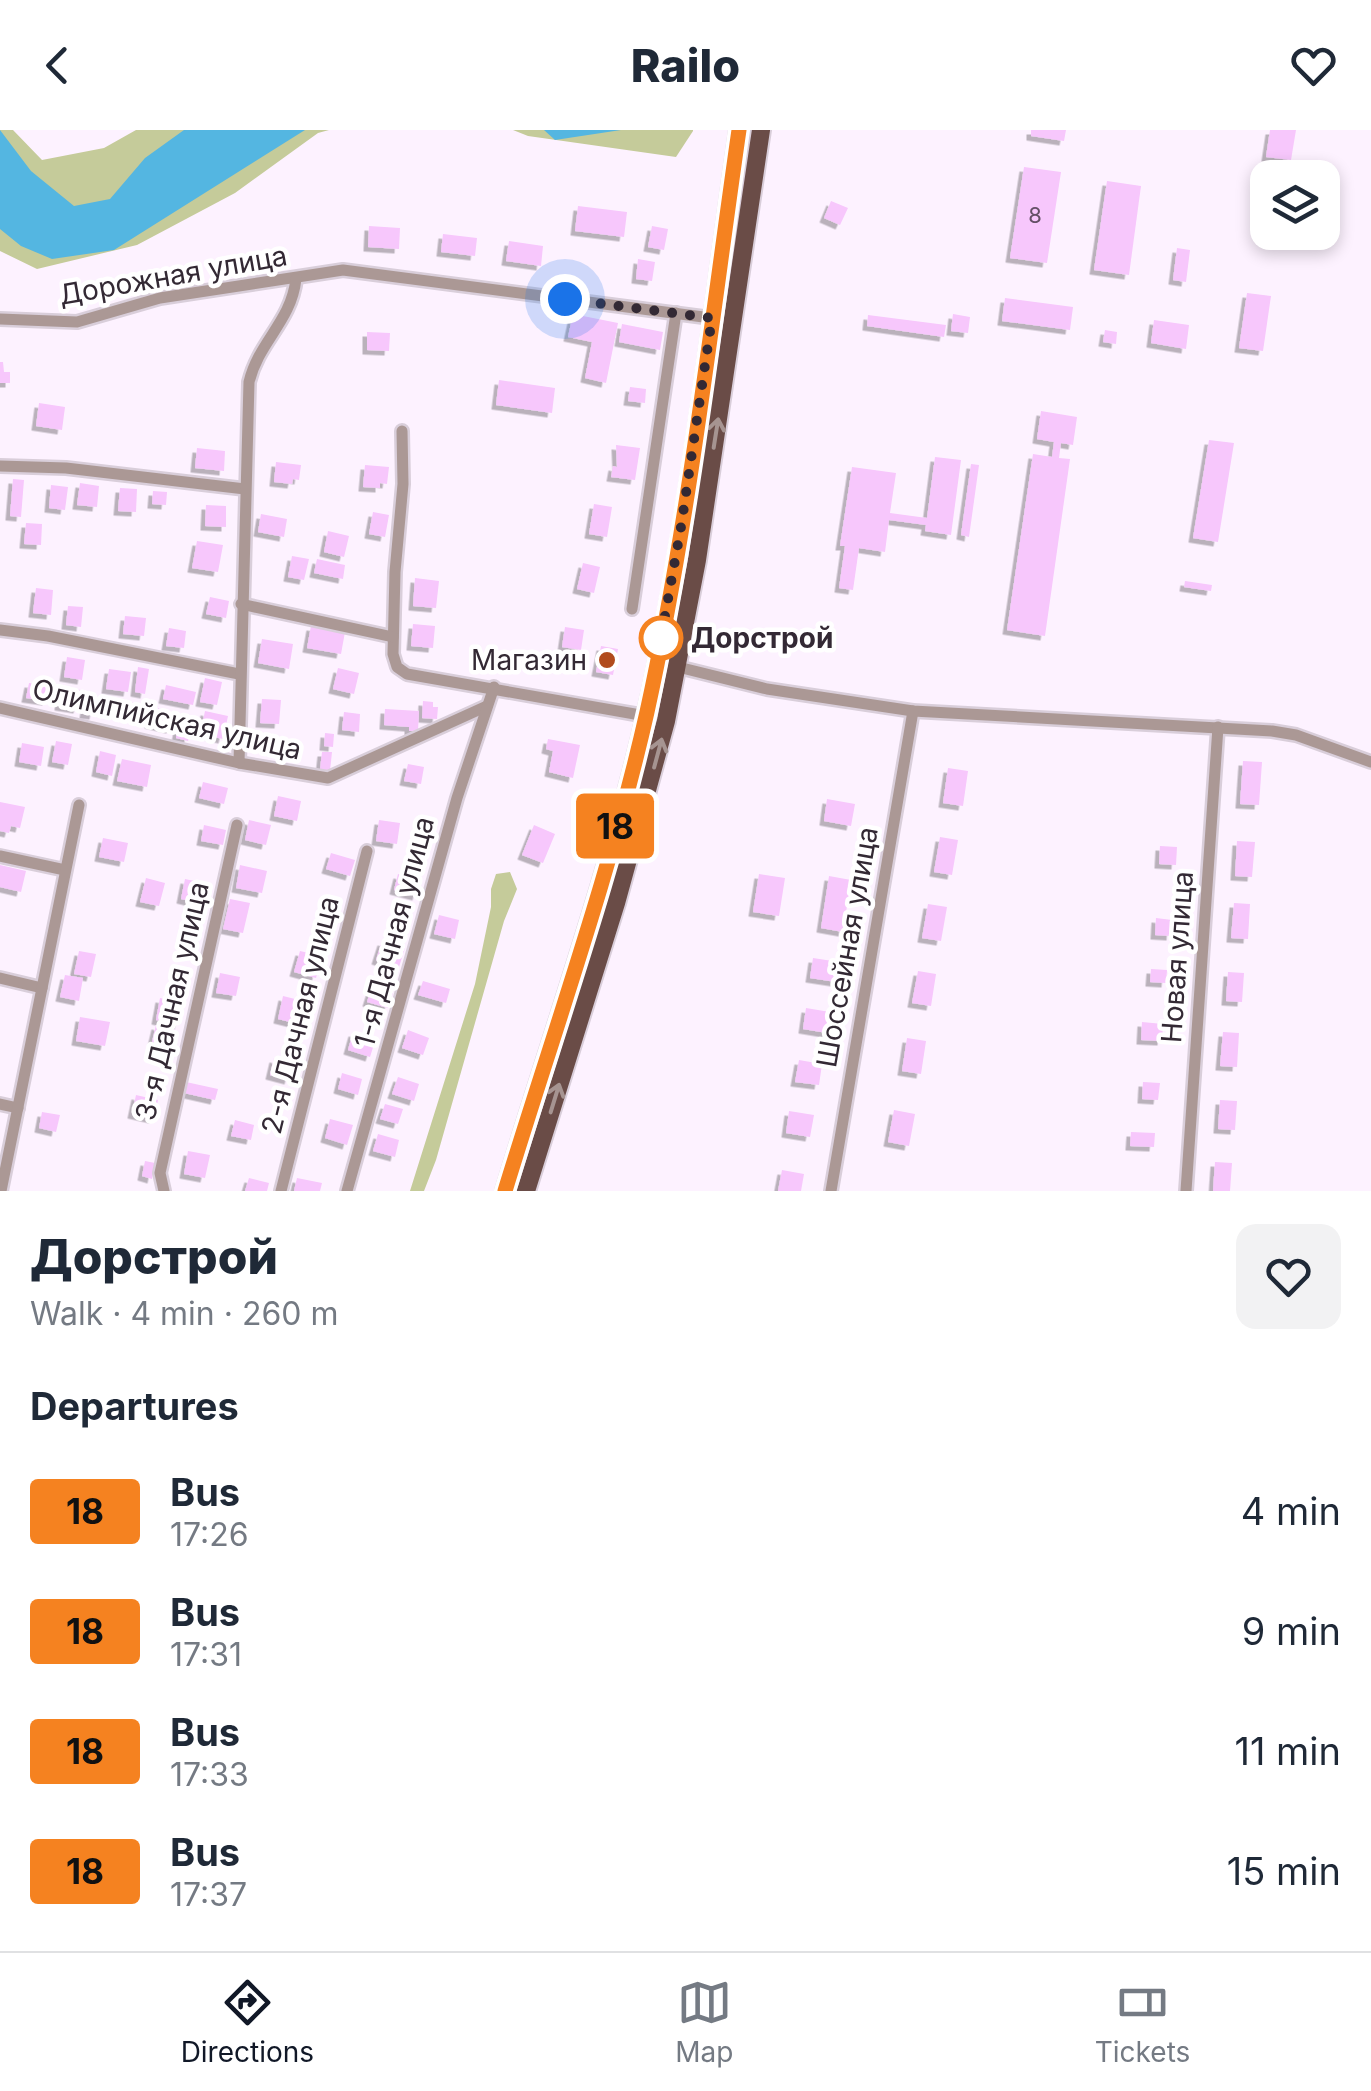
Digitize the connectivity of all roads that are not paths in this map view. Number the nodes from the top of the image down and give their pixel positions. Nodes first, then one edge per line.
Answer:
1 (739, 130) edge
2 (760, 130) edge
3 (296, 278) junction
4 (676, 314) junction
5 (712, 318) junction
6 (0, 319) edge
7 (402, 430) dead end
8 (0, 466) edge
9 (245, 488) junction
10 (242, 604) junction
11 (632, 609) dead end
12 (0, 630) edge
13 (393, 637) junction
14 (678, 667) junction
15 (239, 674) junction
16 (494, 687) junction
17 (487, 706) junction
18 (0, 708) edge
19 (913, 711) junction
20 (646, 716) junction
21 (1218, 727) junction
22 (1371, 762) edge
23 (239, 763) junction
24 (79, 804) dead end
25 (237, 825) dead end
26 (367, 852) dead end
27 (0, 856) edge
28 (65, 870) junction
29 (0, 978) edge
30 (42, 988) junction
31 (0, 1104) edge
32 (18, 1108) junction
33 (162, 1189) edge
34 (1, 1191) edge
35 (282, 1191) edge
36 (347, 1191) edge
37 (505, 1191) edge
38 (526, 1191) edge
39 (832, 1191) edge
40 (1186, 1191) edge

1 - 5 main road
14 -> 2 main road
3 - 4 street, Дорожная улица
3 - 6 street, Дорожная улица
3 - 9 street
4 - 5 street, Дорожная улица
4 - 11 street
5 - 20 main road
7 - 13 street
8 - 9 street
9 - 10 street
10 - 13 street
10 - 15 street
12 - 15 street
13 - 16 street
14 - 19 street
38 -> 14 main road
15 - 23 street
16 - 17 street, 1-я Дачная улица
16 - 20 street
17 - 23 street, Олимпийская улица
17 - 36 street, 1-я Дачная улица
18 - 23 street, Олимпийская улица
19 - 21 street
19 - 39 street, Шоссейная улица
20 - 37 main road
21 - 22 street
21 - 40 street, Новая улица
24 - 28 street
25 - 33 street, 3-я Дачная улица
26 - 35 street, 2-я Дачная улица
27 - 28 street
28 - 30 street
29 - 30 street
30 - 32 street
31 - 32 street
32 - 34 street

